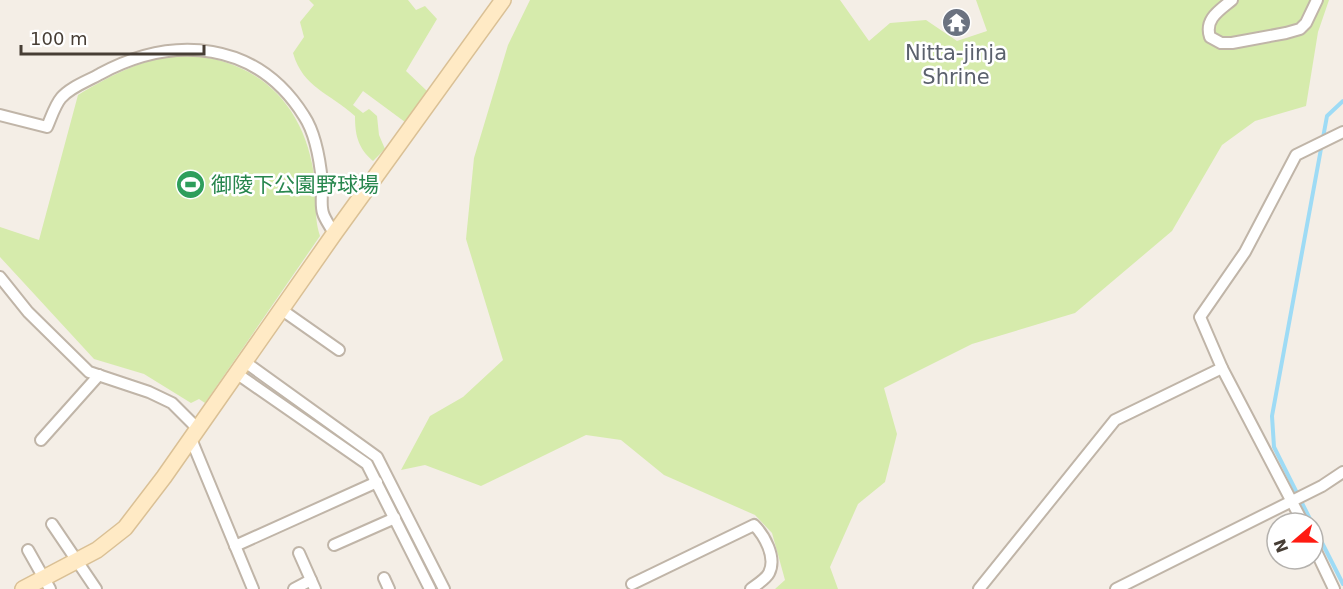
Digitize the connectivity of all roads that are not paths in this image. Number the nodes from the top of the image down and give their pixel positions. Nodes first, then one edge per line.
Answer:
1 (503, 0) edge
2 (1232, 0) edge
3 (1317, 0) edge
4 (0, 115) edge
5 (1342, 133) edge
6 (334, 234) junction
7 (0, 278) edge
8 (282, 310) junction
9 (339, 350) dead end
10 (241, 368) junction
11 (1222, 368) junction
12 (99, 375) junction
13 (194, 433) junction
14 (41, 440) dead end
15 (1343, 472) edge
16 (377, 482) junction
17 (1292, 501) junction
18 (1297, 511) edge
19 (395, 518) junction
20 (52, 524) dead end
21 (334, 545) dead end
22 (235, 546) junction
23 (28, 550) dead end
24 (299, 553) dead end
25 (77, 560) junction
26 (1325, 570) edge
27 (384, 578) dead end
28 (46, 584) edge
29 (313, 585) edge
30 (629, 587) edge
31 (23, 589) edge
32 (96, 589) edge
33 (253, 589) edge
34 (294, 589) edge
35 (389, 589) edge
36 (430, 589) edge
37 (444, 589) edge
38 (751, 589) edge
39 (979, 589) edge
40 (1116, 589) edge
41 (1334, 589) edge

1 - 6 street
2 - 3 street
4 - 6 street
5 - 11 street
6 - 8 street
7 - 12 street
8 - 9 street
8 - 10 street
10 - 13 street
10 - 16 street
10 - 37 street
11 - 17 street
11 - 39 street
12 - 13 street
12 - 14 street
13 - 22 street
13 - 25 street
15 - 17 street
16 - 19 street
16 - 22 street
17 - 18 street
17 - 40 street
19 - 21 street
19 - 36 street
20 - 25 street
22 - 33 street
23 - 28 street
24 - 29 street
25 - 28 street
25 - 32 street
26 - 41 street
27 - 35 street
28 - 31 street
29 - 34 street
30 - 38 street

